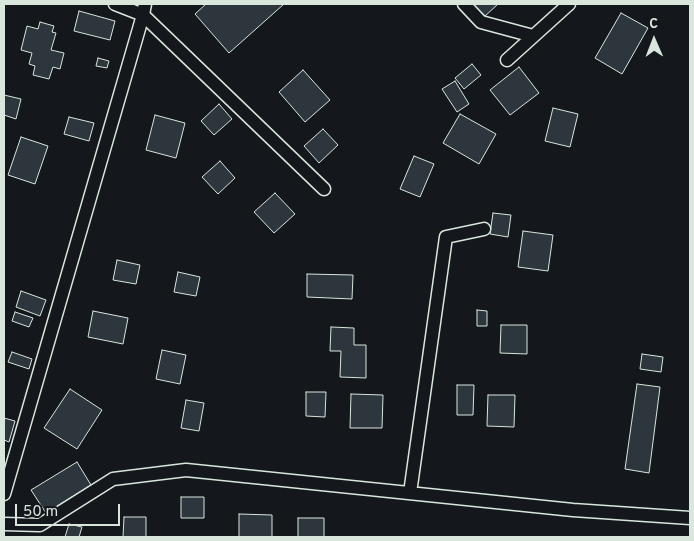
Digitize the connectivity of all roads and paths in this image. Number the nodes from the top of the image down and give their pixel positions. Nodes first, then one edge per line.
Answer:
1 (115, 4) edge
2 (464, 4) edge
3 (569, 4) edge
4 (144, 9) edge
5 (533, 36) junction
6 (507, 60) dead end
7 (324, 189) dead end
8 (484, 229) dead end
9 (410, 493) junction
10 (4, 494) edge
11 (690, 518) edge
12 (4, 524) edge

1 - 4 street
2 - 5 street
3 - 5 street
4 - 7 street
4 - 10 street
5 - 6 street
8 - 9 street
9 - 11 street
9 - 12 street

